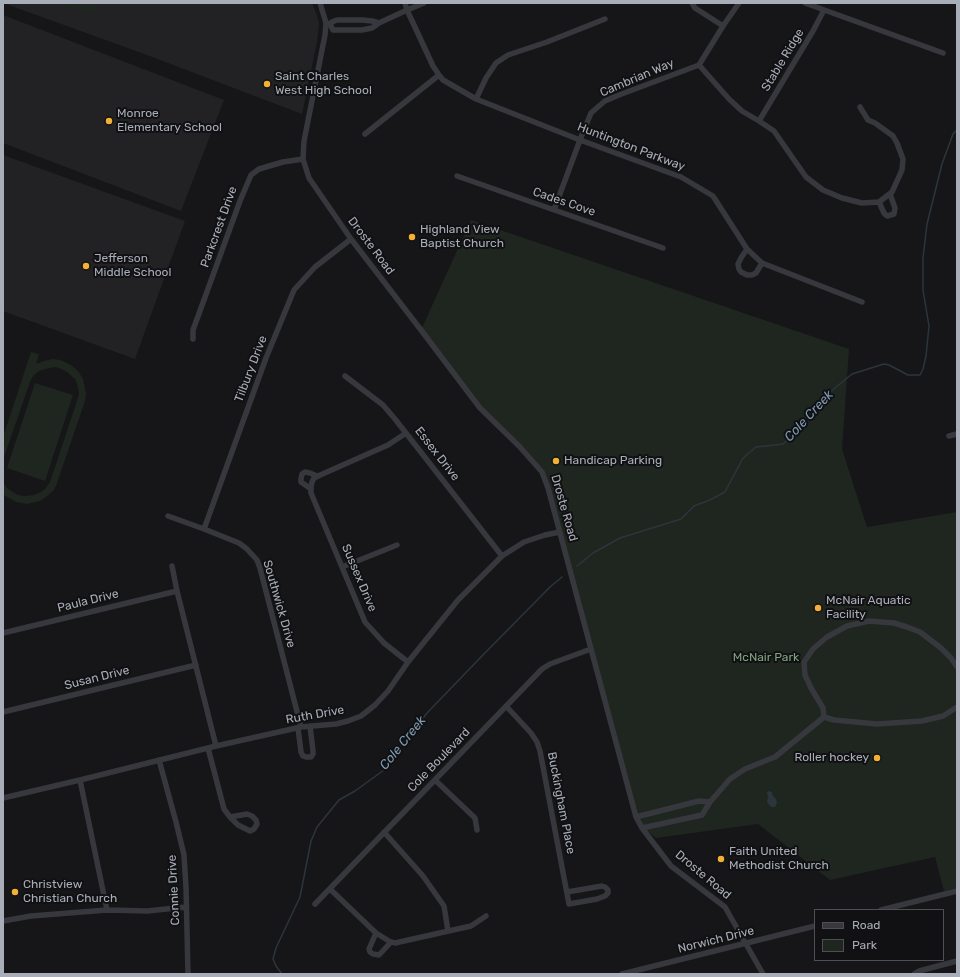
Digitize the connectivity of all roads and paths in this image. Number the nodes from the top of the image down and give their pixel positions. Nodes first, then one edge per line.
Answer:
1 (320, 3) edge
2 (405, 3) edge
3 (424, 3) edge
4 (692, 3) edge
5 (739, 3) edge
6 (805, 3) edge
7 (407, 10) junction
8 (824, 10) junction
9 (605, 19) dead end
10 (379, 23) junction
11 (328, 24) junction
12 (723, 26) junction
13 (943, 53) dead end
14 (699, 65) junction
15 (439, 75) junction
16 (476, 99) junction
17 (860, 107) dead end
18 (759, 121) junction
19 (365, 134) dead end
20 (580, 140) junction
21 (303, 159) junction
22 (457, 176) dead end
23 (890, 194) junction
24 (878, 202) junction
25 (554, 210) junction
26 (351, 239) junction
27 (663, 248) dead end
28 (747, 249) junction
29 (762, 264) junction
30 (862, 302) dead end
31 (194, 339) dead end
32 (345, 376) dead end
33 (406, 432) junction
34 (957, 434) edge
35 (950, 436) dead end
36 (317, 476) junction
37 (311, 489) junction
38 (168, 516) dead end
39 (204, 529) junction
40 (560, 532) junction
41 (397, 545) dead end
42 (502, 556) junction
43 (172, 566) dead end
44 (342, 567) junction
45 (177, 591) junction
46 (3, 633) edge
47 (590, 649) junction
48 (408, 662) junction
49 (196, 665) junction
50 (957, 667) edge
51 (506, 706) junction
52 (957, 707) edge
53 (3, 712) edge
54 (824, 717) junction
55 (310, 726) junction
56 (299, 727) junction
57 (216, 746) junction
58 (208, 748) junction
59 (159, 760) junction
60 (80, 780) junction
61 (436, 780) junction
62 (3, 798) edge
63 (710, 802) junction
64 (230, 817) dead end
65 (636, 817) junction
66 (642, 828) junction
67 (477, 830) dead end
68 (384, 832) junction
69 (330, 889) junction
70 (567, 892) junction
71 (957, 892) edge
72 (315, 904) dead end
73 (186, 907) junction
74 (885, 909) edge
75 (108, 910) junction
76 (486, 916) dead end
77 (3, 921) edge
78 (814, 926) edge
79 (448, 931) junction
80 (376, 933) junction
81 (391, 942) junction
82 (746, 944) junction
83 (957, 961) edge
84 (653, 967) junction
85 (188, 974) edge
86 (622, 974) edge
87 (655, 974) edge
88 (763, 974) edge
89 (914, 974) edge

1 - 11 street, Droste Road
2 - 7 street, Huntington Parkway
3 - 7 street
4 - 12 street
5 - 12 street
6 - 8 street
7 - 10 street
7 - 15 street, Huntington Parkway
8 - 13 street
8 - 18 street, Stable Ridge
9 - 16 street
10 - 11 street
10 - 11 street
11 - 21 street, Droste Road
12 - 14 street
14 - 18 street
14 - 20 street, Cambrian Way
15 - 16 street, Huntington Parkway
15 - 19 street
16 - 20 street, Huntington Parkway
17 - 23 street
18 - 24 street
20 - 25 street, Cambrian Way
20 - 28 street, Huntington Parkway
21 - 26 street, Droste Road
21 - 31 street, Parkcrest Drive
22 - 25 street, Cades Cove
23 - 24 street
23 - 24 street
25 - 27 street, Cades Cove
26 - 39 street, Tilbury Drive
26 - 40 street, Droste Road
28 - 29 street, Huntington Parkway
28 - 29 street
29 - 30 street, Huntington Parkway
32 - 33 street, Essex Drive
33 - 36 street, Sussex Drive
33 - 42 street, Essex Drive
34 - 35 street
36 - 37 street
36 - 37 street, Sussex Drive
37 - 44 street, Sussex Drive
38 - 39 street, Southwick Drive
39 - 56 street, Southwick Drive
40 - 42 street, Ruth Drive
40 - 47 street, Droste Road
41 - 44 street
42 - 48 street, Ruth Drive
43 - 45 street
44 - 48 street, Sussex Drive
45 - 46 street, Paula Drive
45 - 49 street
47 - 51 street, Cole Boulevard
47 - 65 street, Droste Road
48 - 55 street, Ruth Drive
49 - 53 street, Susan Drive
49 - 57 street
50 - 54 street
51 - 61 street, Cole Boulevard
51 - 70 street, Buckingham Place
52 - 54 street
54 - 63 street
55 - 56 street, Ruth Drive
55 - 56 street, Southwick Drive
56 - 57 street, Ruth Drive
57 - 58 street, Ruth Drive
58 - 59 street, Ruth Drive
58 - 64 street
59 - 60 street, Ruth Drive
59 - 73 street, Connie Drive
60 - 62 street, Ruth Drive
60 - 75 street
61 - 67 street
61 - 68 street, Cole Boulevard
63 - 65 street
63 - 66 street
65 - 66 street, Droste Road
66 - 82 street, Droste Road
68 - 69 street, Cole Boulevard
68 - 79 street
69 - 72 street, Cole Boulevard
69 - 80 street
70 - 70 street
71 - 74 street
73 - 75 street
73 - 85 street, Connie Drive
75 - 77 street
76 - 79 street
78 - 82 street, Norwich Drive
79 - 81 street
80 - 81 street
80 - 81 street
82 - 84 street, Norwich Drive
82 - 88 street, Droste Road
83 - 89 street
84 - 86 street, Norwich Drive
84 - 87 street

